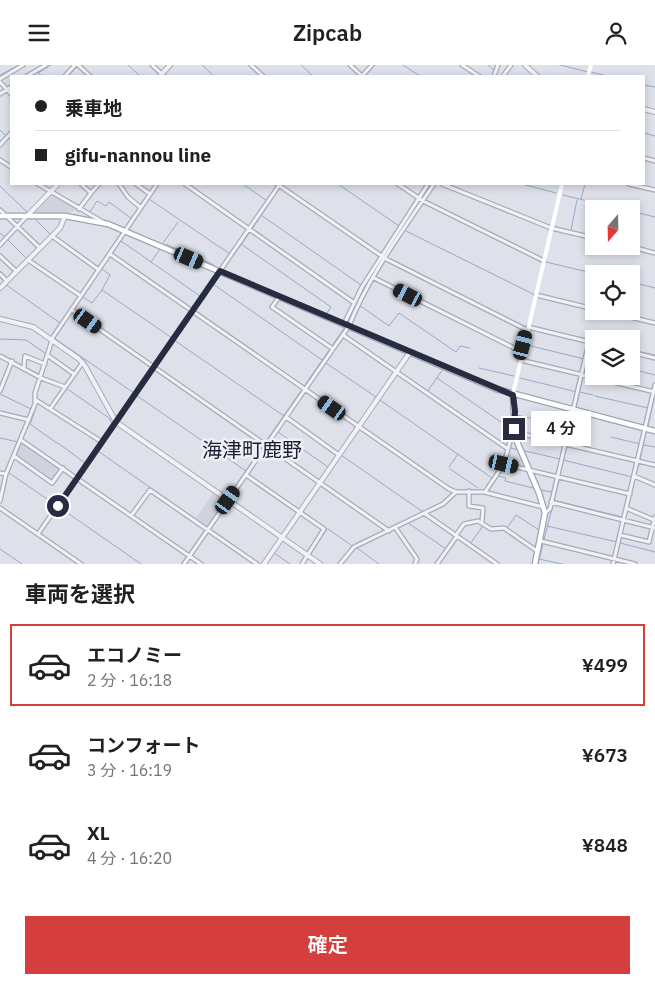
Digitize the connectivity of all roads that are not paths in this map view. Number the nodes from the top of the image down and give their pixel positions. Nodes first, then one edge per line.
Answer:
1 (23, 65) edge
2 (46, 65) edge
3 (77, 65) edge
4 (152, 65) edge
5 (170, 65) edge
6 (251, 65) edge
7 (350, 65) edge
8 (372, 65) edge
9 (462, 65) edge
10 (525, 65) edge
11 (29, 75) edge
12 (65, 75) edge
13 (89, 75) edge
14 (162, 75) edge
15 (262, 75) edge
16 (361, 75) edge
17 (363, 75) edge
18 (477, 75) edge
19 (536, 75) edge
20 (0, 80) edge
21 (8, 88) edge
22 (0, 93) edge
23 (10, 134) edge
24 (0, 145) edge
25 (40, 185) edge
26 (57, 185) edge
27 (82, 185) edge
28 (98, 185) edge
29 (120, 185) edge
30 (137, 185) edge
31 (157, 185) edge
32 (186, 185) edge
33 (278, 185) edge
34 (280, 185) edge
35 (399, 185) edge
36 (428, 185) edge
37 (433, 185) edge
38 (444, 185) edge
39 (562, 185) edge
40 (633, 185) edge
41 (655, 190) edge
42 (51, 191) junction
43 (91, 193) junction
44 (150, 194) junction
45 (421, 200) junction
46 (141, 208) junction
47 (79, 209) junction
48 (0, 210) edge
49 (0, 216) edge
50 (7, 216) junction
51 (27, 216) junction
52 (64, 216) junction
53 (108, 224) junction
54 (17, 226) junction
55 (551, 228) junction
56 (249, 229) junction
57 (126, 231) junction
58 (51, 236) junction
59 (585, 236) edge
60 (0, 245) edge
61 (39, 247) junction
62 (640, 249) edge
63 (655, 253) edge
64 (110, 254) junction
65 (0, 256) edge
66 (384, 257) junction
67 (27, 259) junction
68 (544, 261) junction
69 (99, 270) junction
70 (16, 271) junction
71 (220, 271) junction
72 (0, 275) edge
73 (374, 278) junction
74 (6, 281) junction
75 (0, 288) edge
76 (536, 295) junction
77 (81, 296) junction
78 (279, 296) junction
79 (353, 301) junction
80 (585, 307) edge
81 (72, 310) junction
82 (192, 311) junction
83 (0, 319) edge
84 (640, 319) edge
85 (655, 323) edge
86 (347, 325) junction
87 (527, 329) junction
88 (342, 335) junction
89 (52, 340) junction
90 (585, 341) edge
91 (332, 348) junction
92 (410, 352) junction
93 (522, 352) junction
94 (640, 354) edge
95 (47, 355) junction
96 (0, 356) edge
97 (655, 357) edge
98 (520, 360) junction
99 (12, 361) junction
100 (83, 362) junction
101 (45, 364) junction
102 (585, 365) edge
103 (24, 367) junction
104 (154, 367) junction
105 (396, 373) junction
106 (74, 374) junction
107 (582, 375) junction
108 (41, 378) junction
109 (655, 385) edge
110 (65, 387) junction
111 (304, 389) junction
112 (0, 391) edge
113 (654, 392) edge
114 (513, 395) junction
115 (36, 400) junction
116 (50, 409) junction
117 (574, 411) junction
118 (0, 413) edge
119 (286, 417) junction
120 (29, 420) junction
121 (116, 422) junction
122 (359, 427) junction
123 (645, 429) junction
124 (514, 431) junction
125 (655, 431) edge
126 (21, 440) junction
127 (102, 442) junction
128 (265, 444) junction
129 (565, 444) junction
130 (508, 449) junction
131 (340, 455) junction
132 (14, 457) junction
133 (637, 461) junction
134 (504, 464) junction
135 (655, 465) edge
136 (62, 468) junction
137 (530, 470) junction
138 (0, 473) edge
139 (6, 474) junction
140 (246, 474) junction
141 (557, 476) junction
142 (634, 476) junction
143 (77, 478) junction
144 (320, 482) junction
145 (655, 485) edge
146 (469, 491) junction
147 (456, 492) junction
148 (484, 492) junction
149 (630, 494) junction
150 (227, 499) junction
151 (0, 501) edge
152 (551, 502) junction
153 (0, 508) edge
154 (626, 508) junction
155 (544, 510) junction
156 (300, 511) junction
157 (424, 513) junction
158 (131, 516) junction
159 (624, 519) junction
160 (654, 519) edge
161 (482, 523) junction
162 (395, 527) junction
163 (654, 527) edge
164 (207, 529) junction
165 (388, 531) junction
166 (38, 534) junction
167 (457, 535) junction
168 (620, 535) junction
169 (282, 538) junction
170 (541, 541) junction
171 (538, 551) junction
172 (188, 555) junction
173 (308, 556) junction
174 (614, 559) junction
175 (82, 564) edge
176 (184, 564) edge
177 (201, 564) edge
178 (258, 564) edge
179 (264, 564) edge
180 (302, 564) edge
181 (320, 564) edge
182 (340, 564) edge
183 (415, 564) edge
184 (438, 564) edge
185 (498, 564) edge
186 (535, 564) edge
187 (613, 564) edge
188 (635, 564) edge

1 - 20 street
2 - 11 street
3 - 12 street
3 - 13 street
4 - 14 street
5 - 14 street
6 - 15 street
7 - 16 street
8 - 17 street
9 - 18 street
10 - 19 street
20 - 21 street
21 - 22 street
23 - 24 street
25 - 42 street
26 - 42 street
27 - 43 street
28 - 43 street
29 - 46 street
30 - 44 street
31 - 44 street
32 - 56 street
33 - 56 street
34 - 66 street
35 - 45 street
36 - 45 street
37 - 45 street
38 - 55 street
39 - 55 main road
40 - 41 street
42 - 47 street
42 - 51 street
43 - 47 street
44 - 46 street
45 - 66 street
45 - 68 street
46 - 57 street
47 - 53 street
48 - 50 street
49 - 50 main road
50 - 51 main road
50 - 54 street
51 - 52 main road
51 - 54 street
52 - 53 main road
52 - 58 street
53 - 57 main road
54 - 60 street
54 - 61 street
55 - 59 street
55 - 68 main road
56 - 71 street
56 - 79 street
57 - 64 street
57 - 71 main road
58 - 61 street
58 - 69 street
61 - 67 street
62 - 63 street
64 - 69 street
64 - 82 street
65 - 70 street
66 - 73 street
66 - 79 street
66 - 87 street
67 - 70 street
67 - 77 street
68 - 76 main road
69 - 77 street
70 - 74 street
71 - 78 main road
71 - 82 street
72 - 74 street
73 - 86 street
73 - 93 street
74 - 75 street
76 - 80 street
76 - 87 main road
77 - 81 street
78 - 86 main road
78 - 91 street
79 - 86 street
81 - 89 street
81 - 104 street
82 - 104 street
82 - 111 street
83 - 89 street
84 - 85 street
86 - 88 street
86 - 92 main road
87 - 90 street
87 - 93 main road
88 - 91 street
88 - 105 street
89 - 95 street
89 - 100 street
91 - 111 street
92 - 105 street
92 - 114 main road
93 - 98 main road
94 - 97 street
95 - 101 street
95 - 106 street
96 - 99 street
98 - 107 street
98 - 114 main road
99 - 103 street
99 - 112 street
100 - 106 street
100 - 121 street
101 - 103 street
101 - 108 street
102 - 107 street
103 - 108 street
104 - 121 street
104 - 128 street
105 - 122 street
105 - 130 street
106 - 110 street
107 - 113 street
107 - 117 street
108 - 110 street
108 - 115 street
109 - 113 street
110 - 116 street
111 - 119 street
111 - 122 street
113 - 123 street
114 - 117 main road
114 - 124 main road
115 - 116 street
115 - 120 street
116 - 127 street
117 - 123 main road
117 - 129 street
118 - 120 street
119 - 128 street
119 - 131 street
120 - 126 street
121 - 127 street
121 - 150 street
122 - 131 street
122 - 147 street
123 - 125 main road
123 - 133 street
124 - 129 street
124 - 130 street
124 - 137 main road
126 - 132 street
126 - 136 street
127 - 143 street
128 - 140 street
128 - 144 street
129 - 133 street
129 - 141 street
130 - 134 street
131 - 144 street
132 - 136 street
132 - 139 street
133 - 135 street
133 - 142 street
134 - 137 street
134 - 148 street
136 - 143 street
137 - 141 street
137 - 155 main road
138 - 139 street
139 - 151 street
140 - 150 street
140 - 156 street
141 - 149 street
141 - 152 street
142 - 145 street
142 - 149 street
143 - 158 street
143 - 166 street
144 - 156 street
144 - 165 street
146 - 147 street
146 - 148 street
146 - 161 street
147 - 157 street
148 - 155 street
149 - 154 street
150 - 164 street
150 - 169 street
152 - 155 street
152 - 159 street
153 - 166 street
154 - 159 street
154 - 160 street
155 - 170 main road
156 - 169 street
156 - 173 street
157 - 162 street
157 - 167 street
158 - 164 street
158 - 172 street
159 - 163 street
159 - 168 street
160 - 163 street
161 - 167 street
161 - 171 street
162 - 165 street
162 - 183 street
163 - 168 street
164 - 172 street
164 - 178 street
165 - 182 street
166 - 175 street
167 - 184 street
167 - 185 street
168 - 174 street
169 - 173 street
169 - 179 street
170 - 171 main road
170 - 174 street
171 - 186 main road
172 - 176 street
172 - 177 street
173 - 180 street
173 - 181 street
174 - 187 street
174 - 188 street

